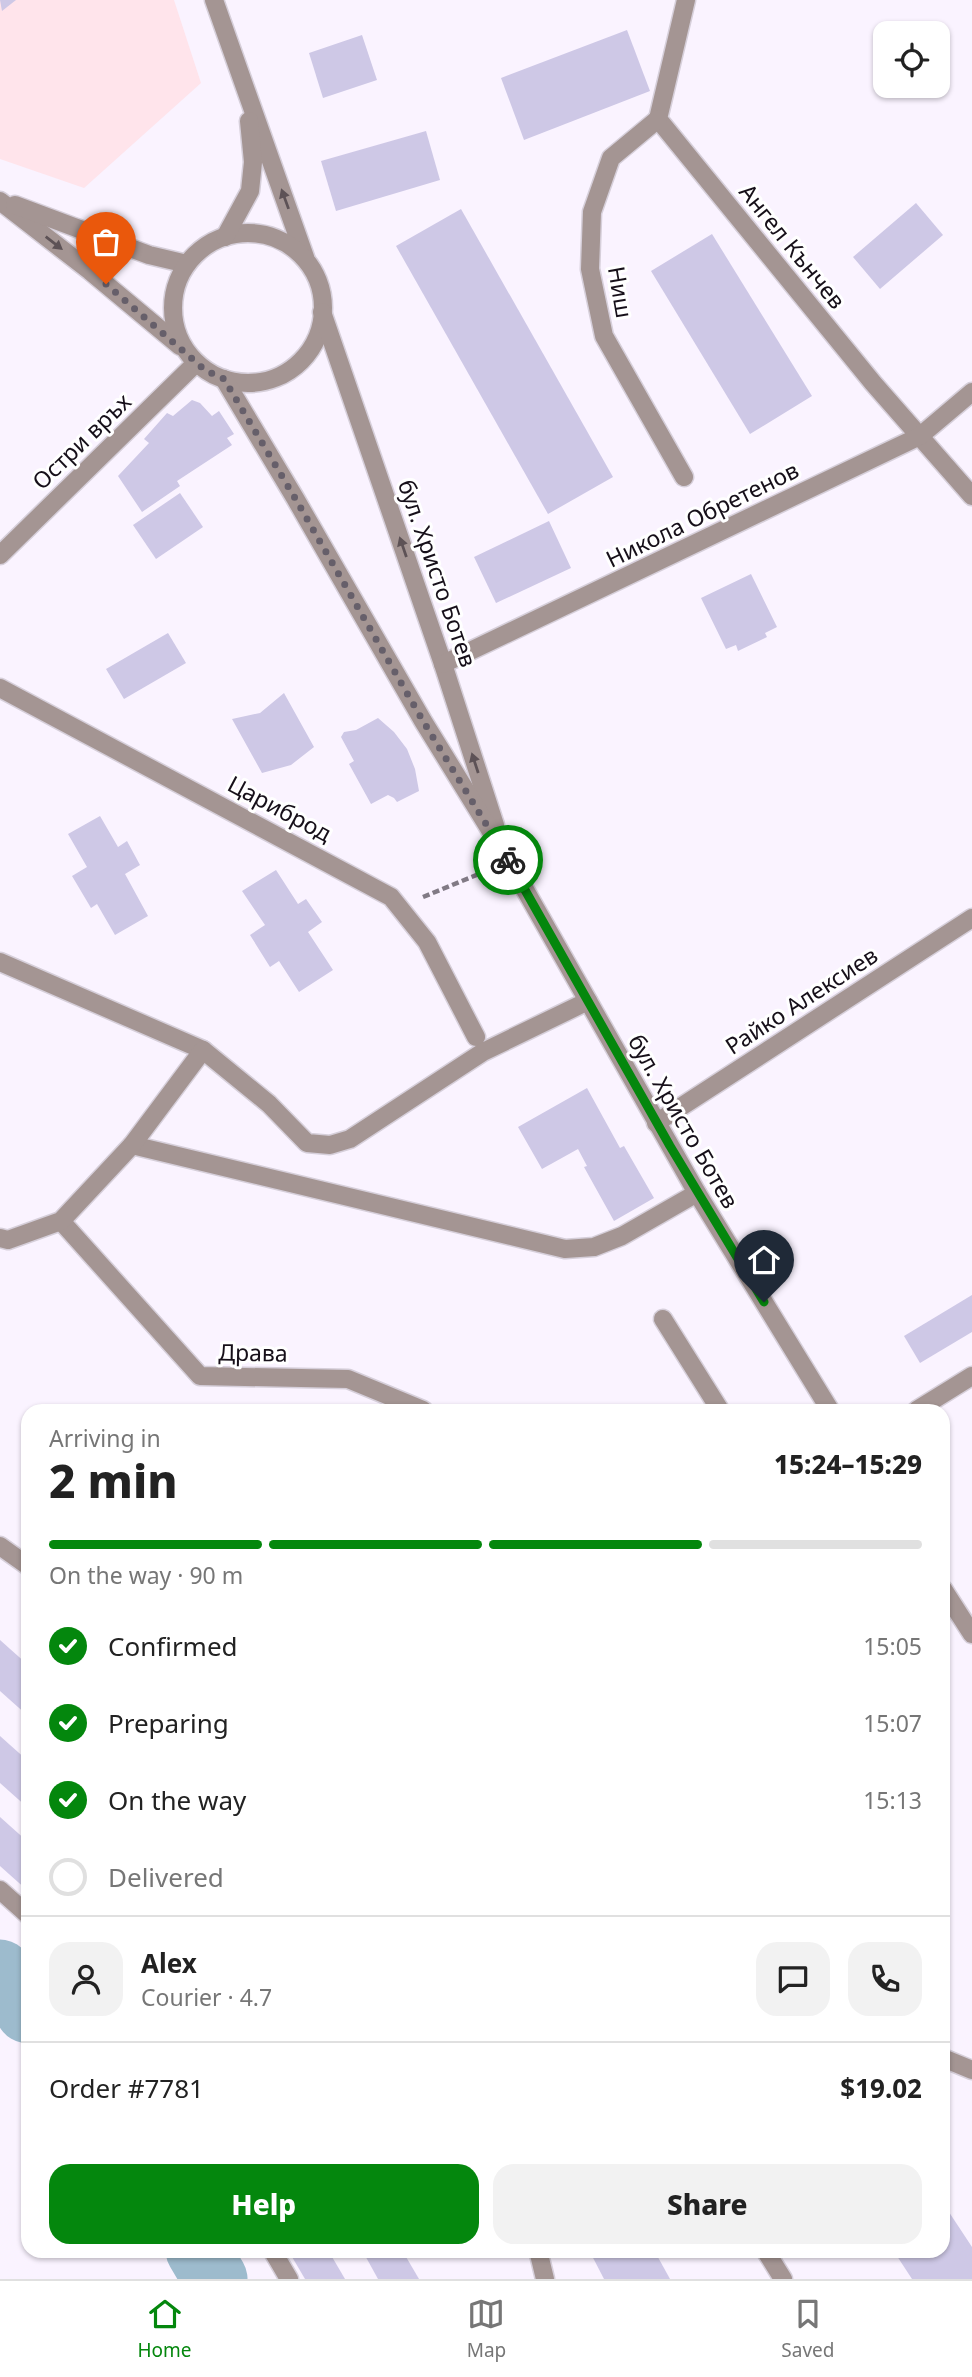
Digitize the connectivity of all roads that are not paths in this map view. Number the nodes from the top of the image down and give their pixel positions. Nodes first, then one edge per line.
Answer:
1 (214, 0) edge
2 (686, 0) edge
3 (247, 96) junction
4 (657, 119) junction
5 (0, 200) edge
6 (225, 237) junction
7 (307, 263) junction
8 (187, 264) junction
9 (322, 312) junction
10 (191, 357) junction
11 (224, 379) junction
12 (972, 392) edge
13 (920, 436) junction
14 (684, 477) dead end
15 (972, 496) edge
16 (0, 555) edge
17 (443, 664) junction
18 (0, 688) edge
19 (506, 856) junction
20 (972, 918) edge
21 (0, 962) edge
22 (587, 1001) junction
23 (476, 1037) dead end
24 (203, 1050) junction
25 (656, 1123) junction
26 (132, 1145) junction
27 (697, 1194) junction
28 (61, 1221) junction
29 (0, 1238) edge
30 (663, 1319) dead end
31 (972, 1376) edge
32 (408, 1404) edge
33 (716, 1404) edge
34 (826, 1404) edge
35 (926, 1404) edge
36 (0, 1546) edge
37 (21, 1561) edge
38 (950, 1600) edge
39 (972, 1634) edge
40 (0, 1890) edge
41 (21, 1909) edge
42 (950, 2060) edge
43 (972, 2070) edge
44 (277, 2258) edge
45 (540, 2258) edge
46 (770, 2258) edge
47 (289, 2279) edge
48 (545, 2279) edge
49 (783, 2279) edge

1 - 3 street
2 - 4 street
3 - 6 street
7 -> 3 street
4 - 13 street, Ангел Кънчев
4 - 14 street, Ниш
5 - 8 street
5 -> 10 street
6 - 7 street
6 - 8 street
7 - 9 street
8 - 10 street
9 - 11 street
17 -> 9 street, бул. Христо Ботев
10 - 11 street
10 - 16 street, Остри връх
11 - 19 street, бул. Христо Ботев
12 - 13 street, Никола Обретенов
13 - 15 street, Ангел Кънчев
13 - 17 street, Никола Обретенов
19 -> 17 street, бул. Христо Ботев
18 - 23 street, Цариброд
19 - 22 street, бул. Христо Ботев
20 - 25 street, Райко Алексиев
21 - 24 street
22 - 24 street
22 - 25 street, бул. Христо Ботев
24 - 26 street
25 - 27 street, бул. Христо Ботев
26 - 27 street
26 - 28 street
27 - 34 street, бул. Христо Ботев
28 - 29 street
28 - 32 street, Драва
30 - 33 street
31 - 35 street
36 - 37 street
38 - 39 street
40 - 41 street
42 - 43 street
44 - 47 street
45 - 48 street
46 - 49 street

